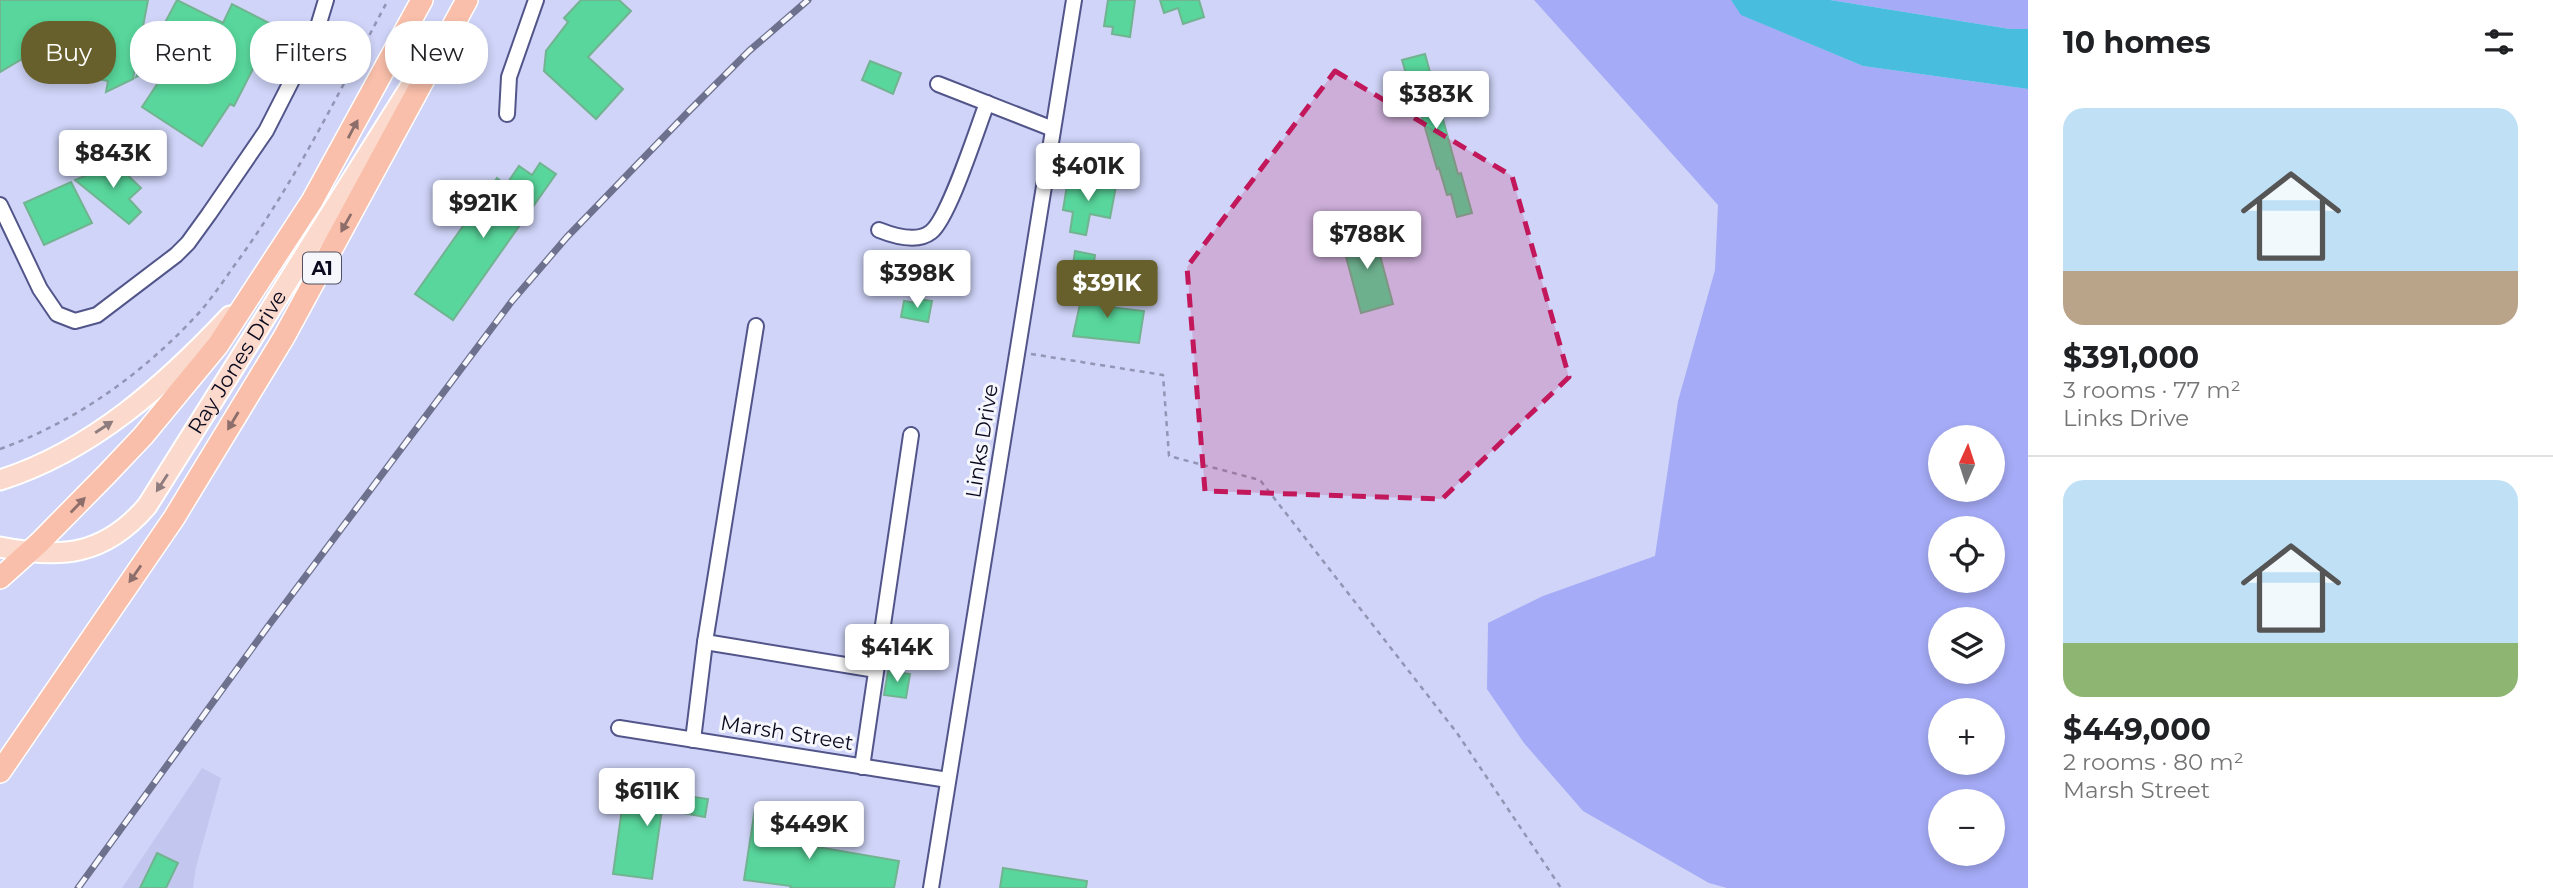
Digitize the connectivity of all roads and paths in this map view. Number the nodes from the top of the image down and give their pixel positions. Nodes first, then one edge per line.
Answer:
1 (326, 0) edge
2 (388, 0) edge
3 (422, 0) edge
4 (536, 0) edge
5 (1074, 0) edge
6 (464, 6) edge
7 (938, 84) dead end
8 (987, 103) junction
9 (507, 114) dead end
10 (1053, 129) junction
11 (0, 205) edge
12 (879, 230) dead end
13 (253, 291) junction
14 (756, 326) dead end
15 (1017, 352) junction
16 (911, 435) dead end
17 (0, 449) edge
18 (0, 480) edge
19 (0, 547) edge
20 (29, 552) junction
21 (0, 578) edge
22 (705, 642) junction
23 (876, 670) junction
24 (619, 728) dead end
25 (693, 740) junction
26 (862, 767) junction
27 (0, 772) edge
28 (948, 780) junction
29 (931, 888) edge
30 (1561, 888) edge

1 - 11 street
2 - 17 path
13 -> 3 highway, Ray Jones Drive / A1
4 - 9 street
5 - 10 street, Links Drive
6 -> 20 main road, Ray Jones Drive
6 -> 27 highway, A1
7 - 8 street
8 - 10 street
8 - 12 street
10 - 15 street, Links Drive
18 -> 13 main road, Ray Jones Drive
20 -> 13 highway, Ray Jones Drive / A1
14 - 22 street
15 - 28 street, Links Drive
15 - 30 path
16 - 23 street
19 - 20 main road, Ray Jones Drive
20 - 21 highway, A1
22 - 23 street
22 - 25 street
23 - 26 street
24 - 25 street, Marsh Street
25 - 26 street, Marsh Street
26 - 28 street, Marsh Street
28 - 29 street, Links Drive

